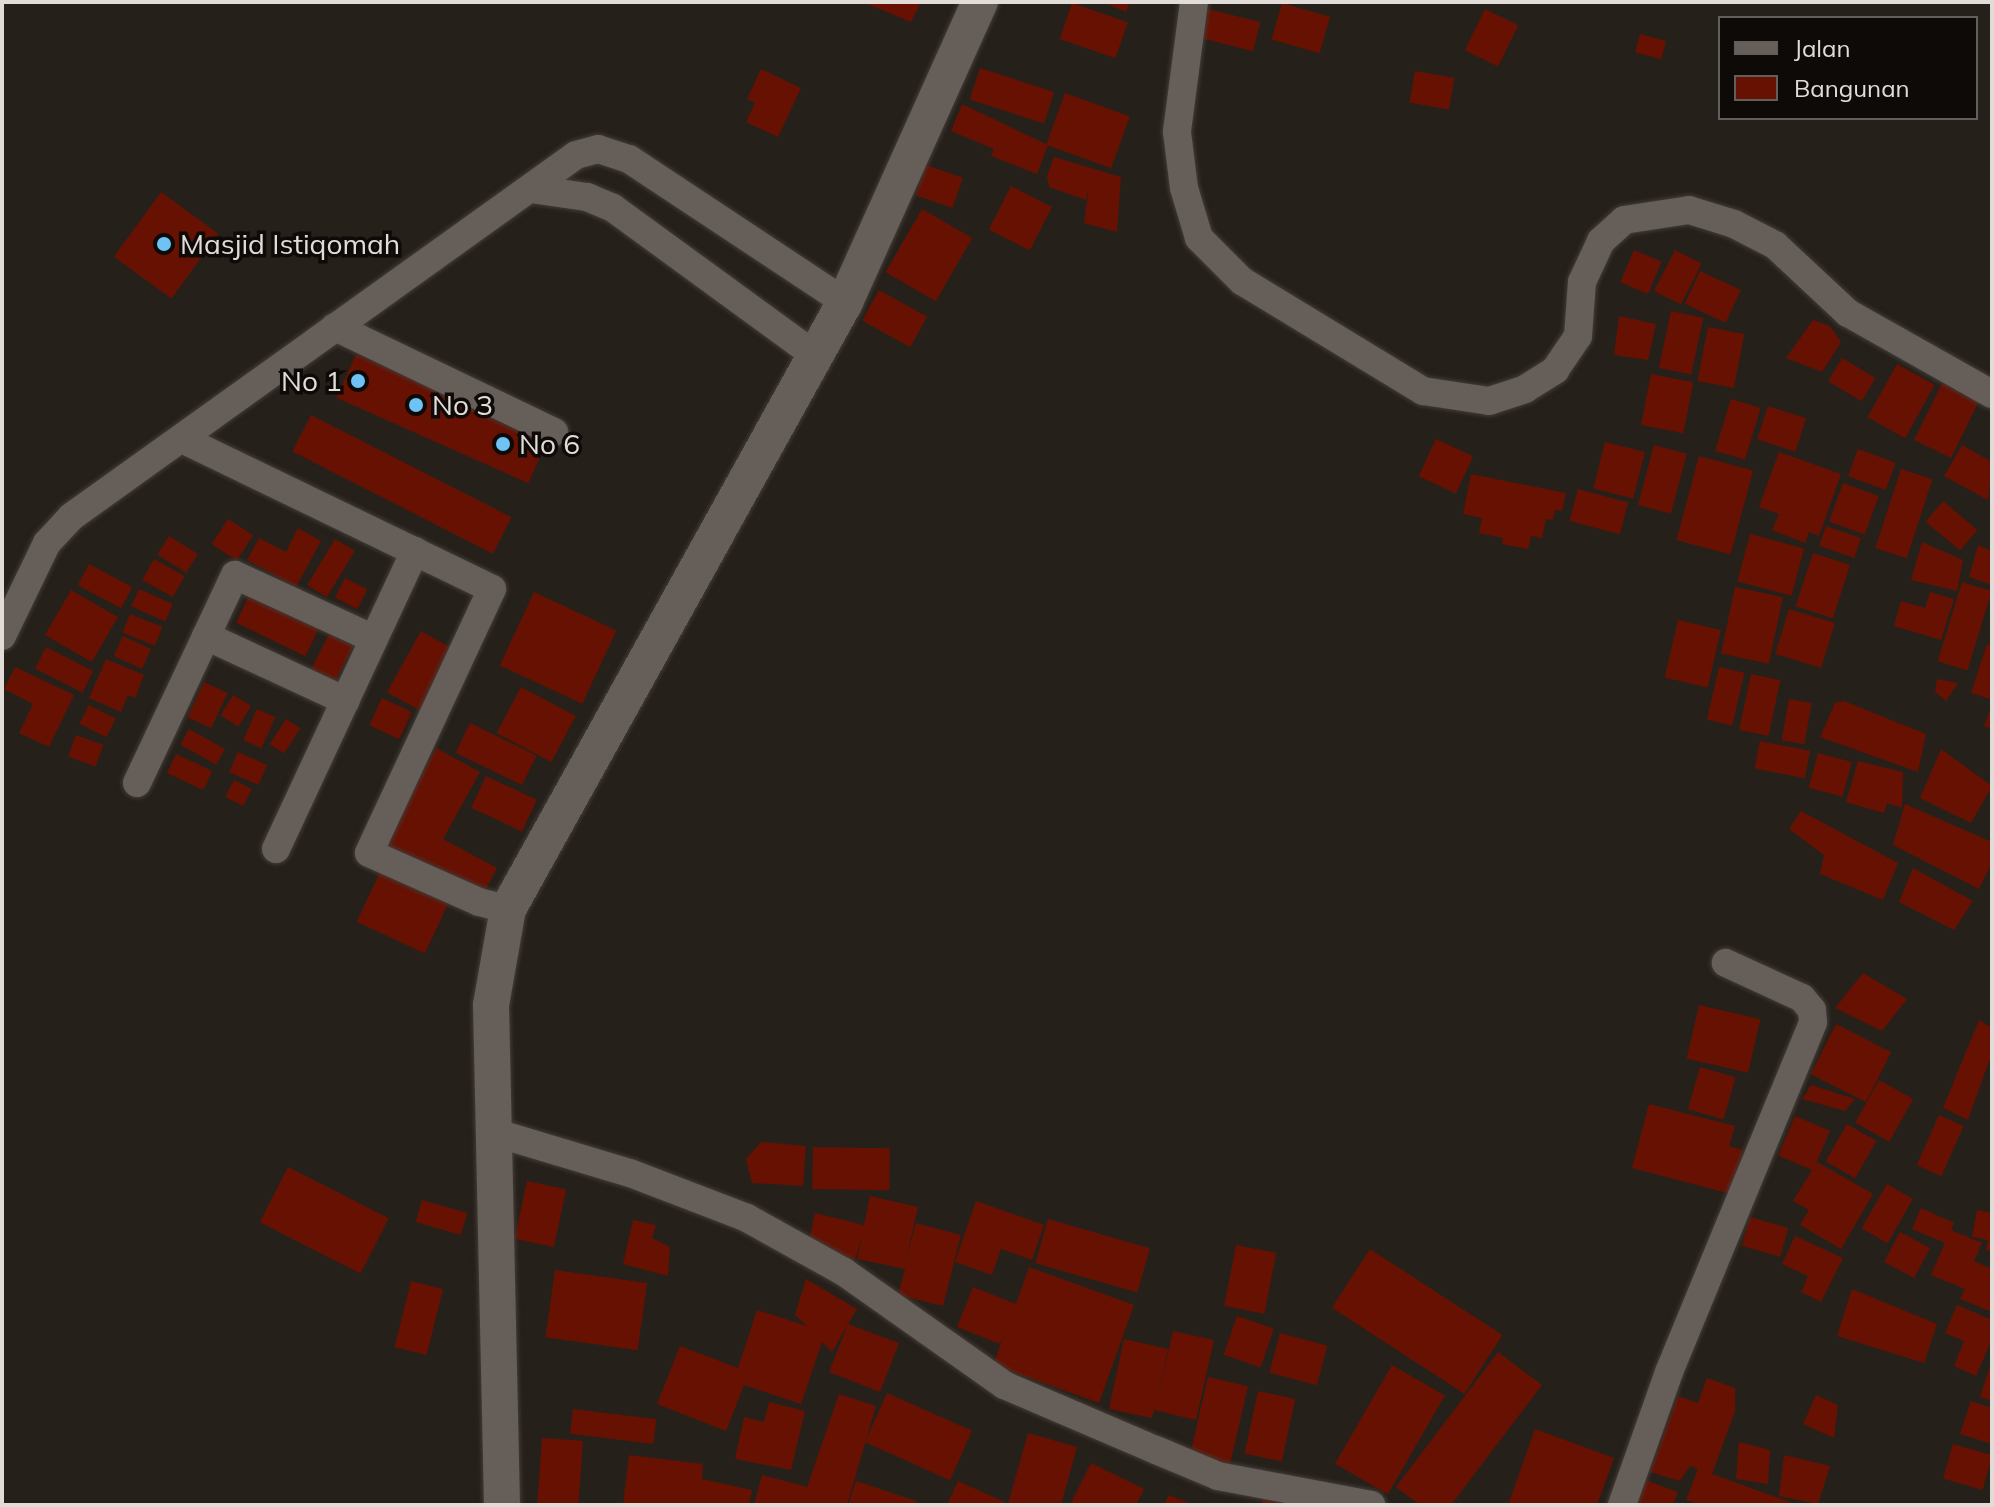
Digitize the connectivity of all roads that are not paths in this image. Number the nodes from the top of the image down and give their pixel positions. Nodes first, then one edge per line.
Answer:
1 (980, 2) edge
2 (1194, 2) edge
3 (531, 189) junction
4 (845, 302) junction
5 (335, 327) junction
6 (816, 356) junction
7 (1992, 394) edge
8 (554, 432) dead end
9 (184, 440) junction
10 (415, 551) junction
11 (9, 602) edge
12 (2, 636) edge
13 (206, 636) junction
14 (374, 639) junction
15 (346, 701) junction
16 (137, 783) dead end
17 (276, 849) dead end
18 (508, 909) junction
19 (1726, 963) dead end
20 (493, 1132) junction
21 (502, 1505) edge
22 (1371, 1505) edge
23 (1622, 1505) edge

1 - 4 street
2 - 7 street
3 - 4 street
3 - 5 street
3 - 6 street
4 - 6 street
5 - 8 street
5 - 9 street
6 - 18 street
9 - 10 street
9 - 11 street
10 - 14 street
10 - 18 street
11 - 12 street
13 - 14 street
13 - 15 street
13 - 16 street
14 - 15 street
15 - 17 street
18 - 20 street
19 - 23 street
20 - 21 street
20 - 22 street

